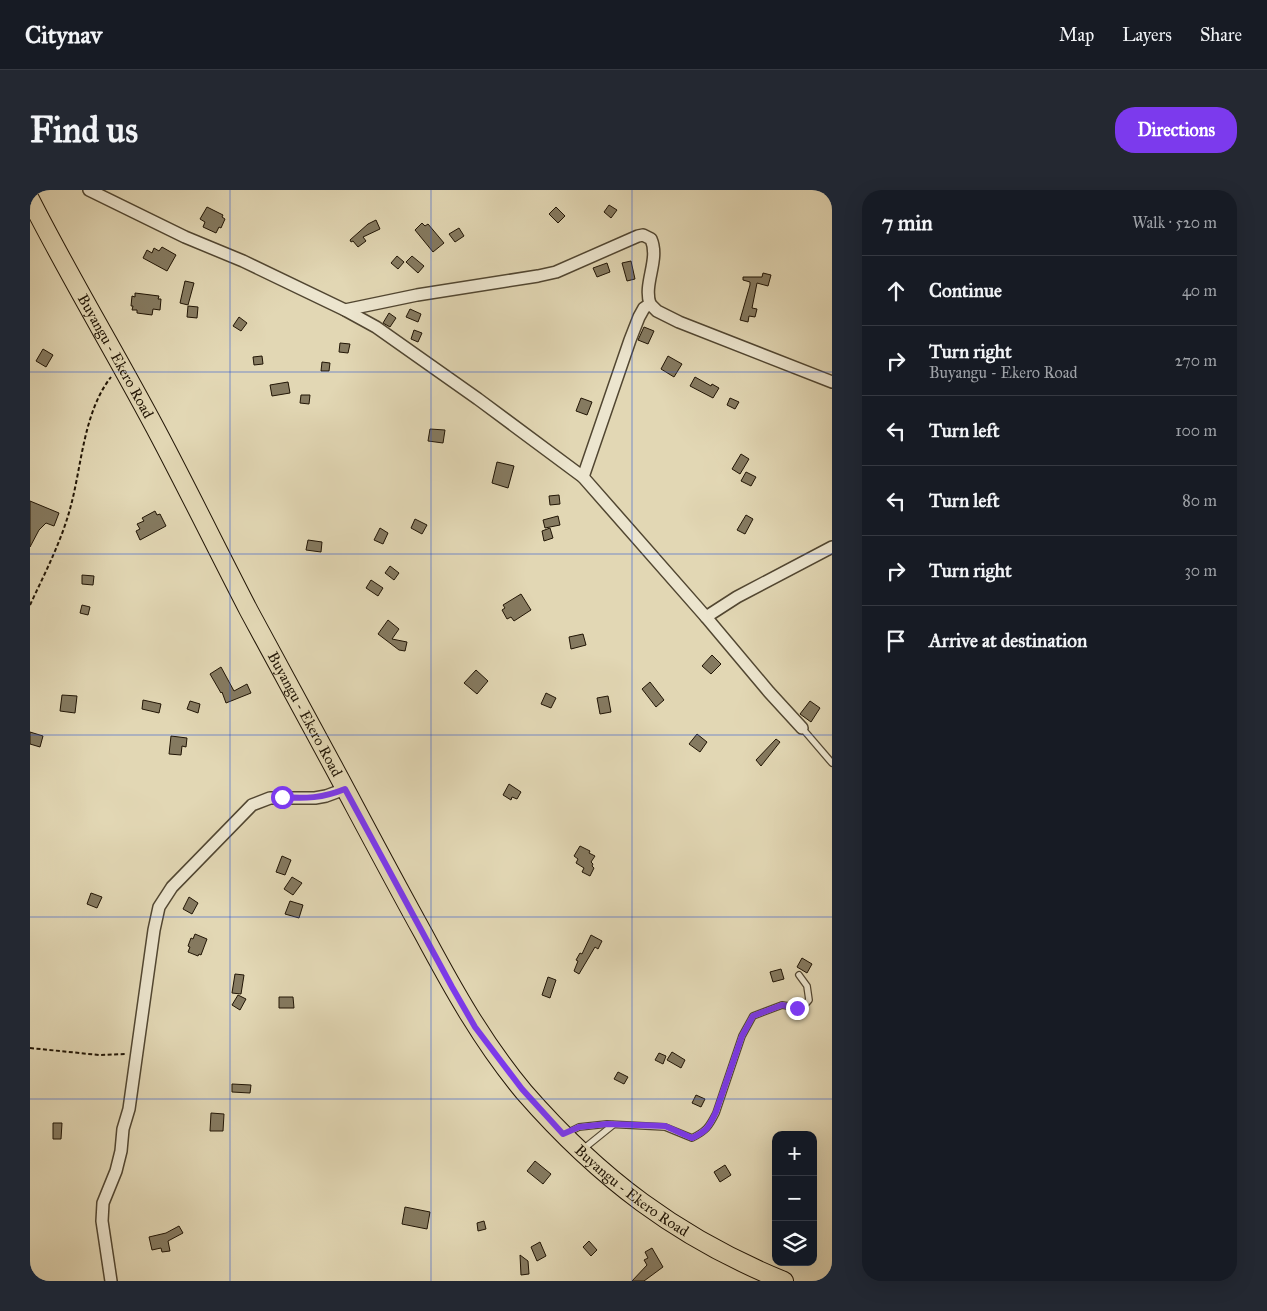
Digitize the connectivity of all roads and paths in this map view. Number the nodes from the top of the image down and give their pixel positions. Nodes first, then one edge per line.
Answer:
1 (89, 190) edge
2 (30, 199) edge
3 (650, 304) junction
4 (345, 310) junction
5 (120, 366) junction
6 (832, 382) edge
7 (583, 477) junction
8 (832, 547) edge
9 (30, 604) edge
10 (706, 617) junction
11 (802, 728) joint
12 (832, 763) edge
13 (345, 789) junction
14 (799, 975) dead end
15 (30, 1048) edge
16 (136, 1054) junction
17 (614, 1124) junction
18 (563, 1134) junction
19 (580, 1152) junction
20 (111, 1281) edge
21 (784, 1281) edge

1 - 4 street
2 - 5 main road, Buyangu - Ekero Road
3 - 4 street
3 - 6 street
3 - 7 street
4 - 7 street
5 - 9 path
5 - 13 main road, Buyangu - Ekero Road
7 - 10 street
8 - 10 street
10 - 11 street
11 - 12 lane
13 - 16 street
13 - 18 main road, Buyangu - Ekero Road
14 - 17 lane
15 - 16 path
16 - 20 street
17 - 18 lane
17 - 19 lane
18 - 19 main road, Buyangu - Ekero Road
19 - 21 main road, Buyangu - Ekero Road

